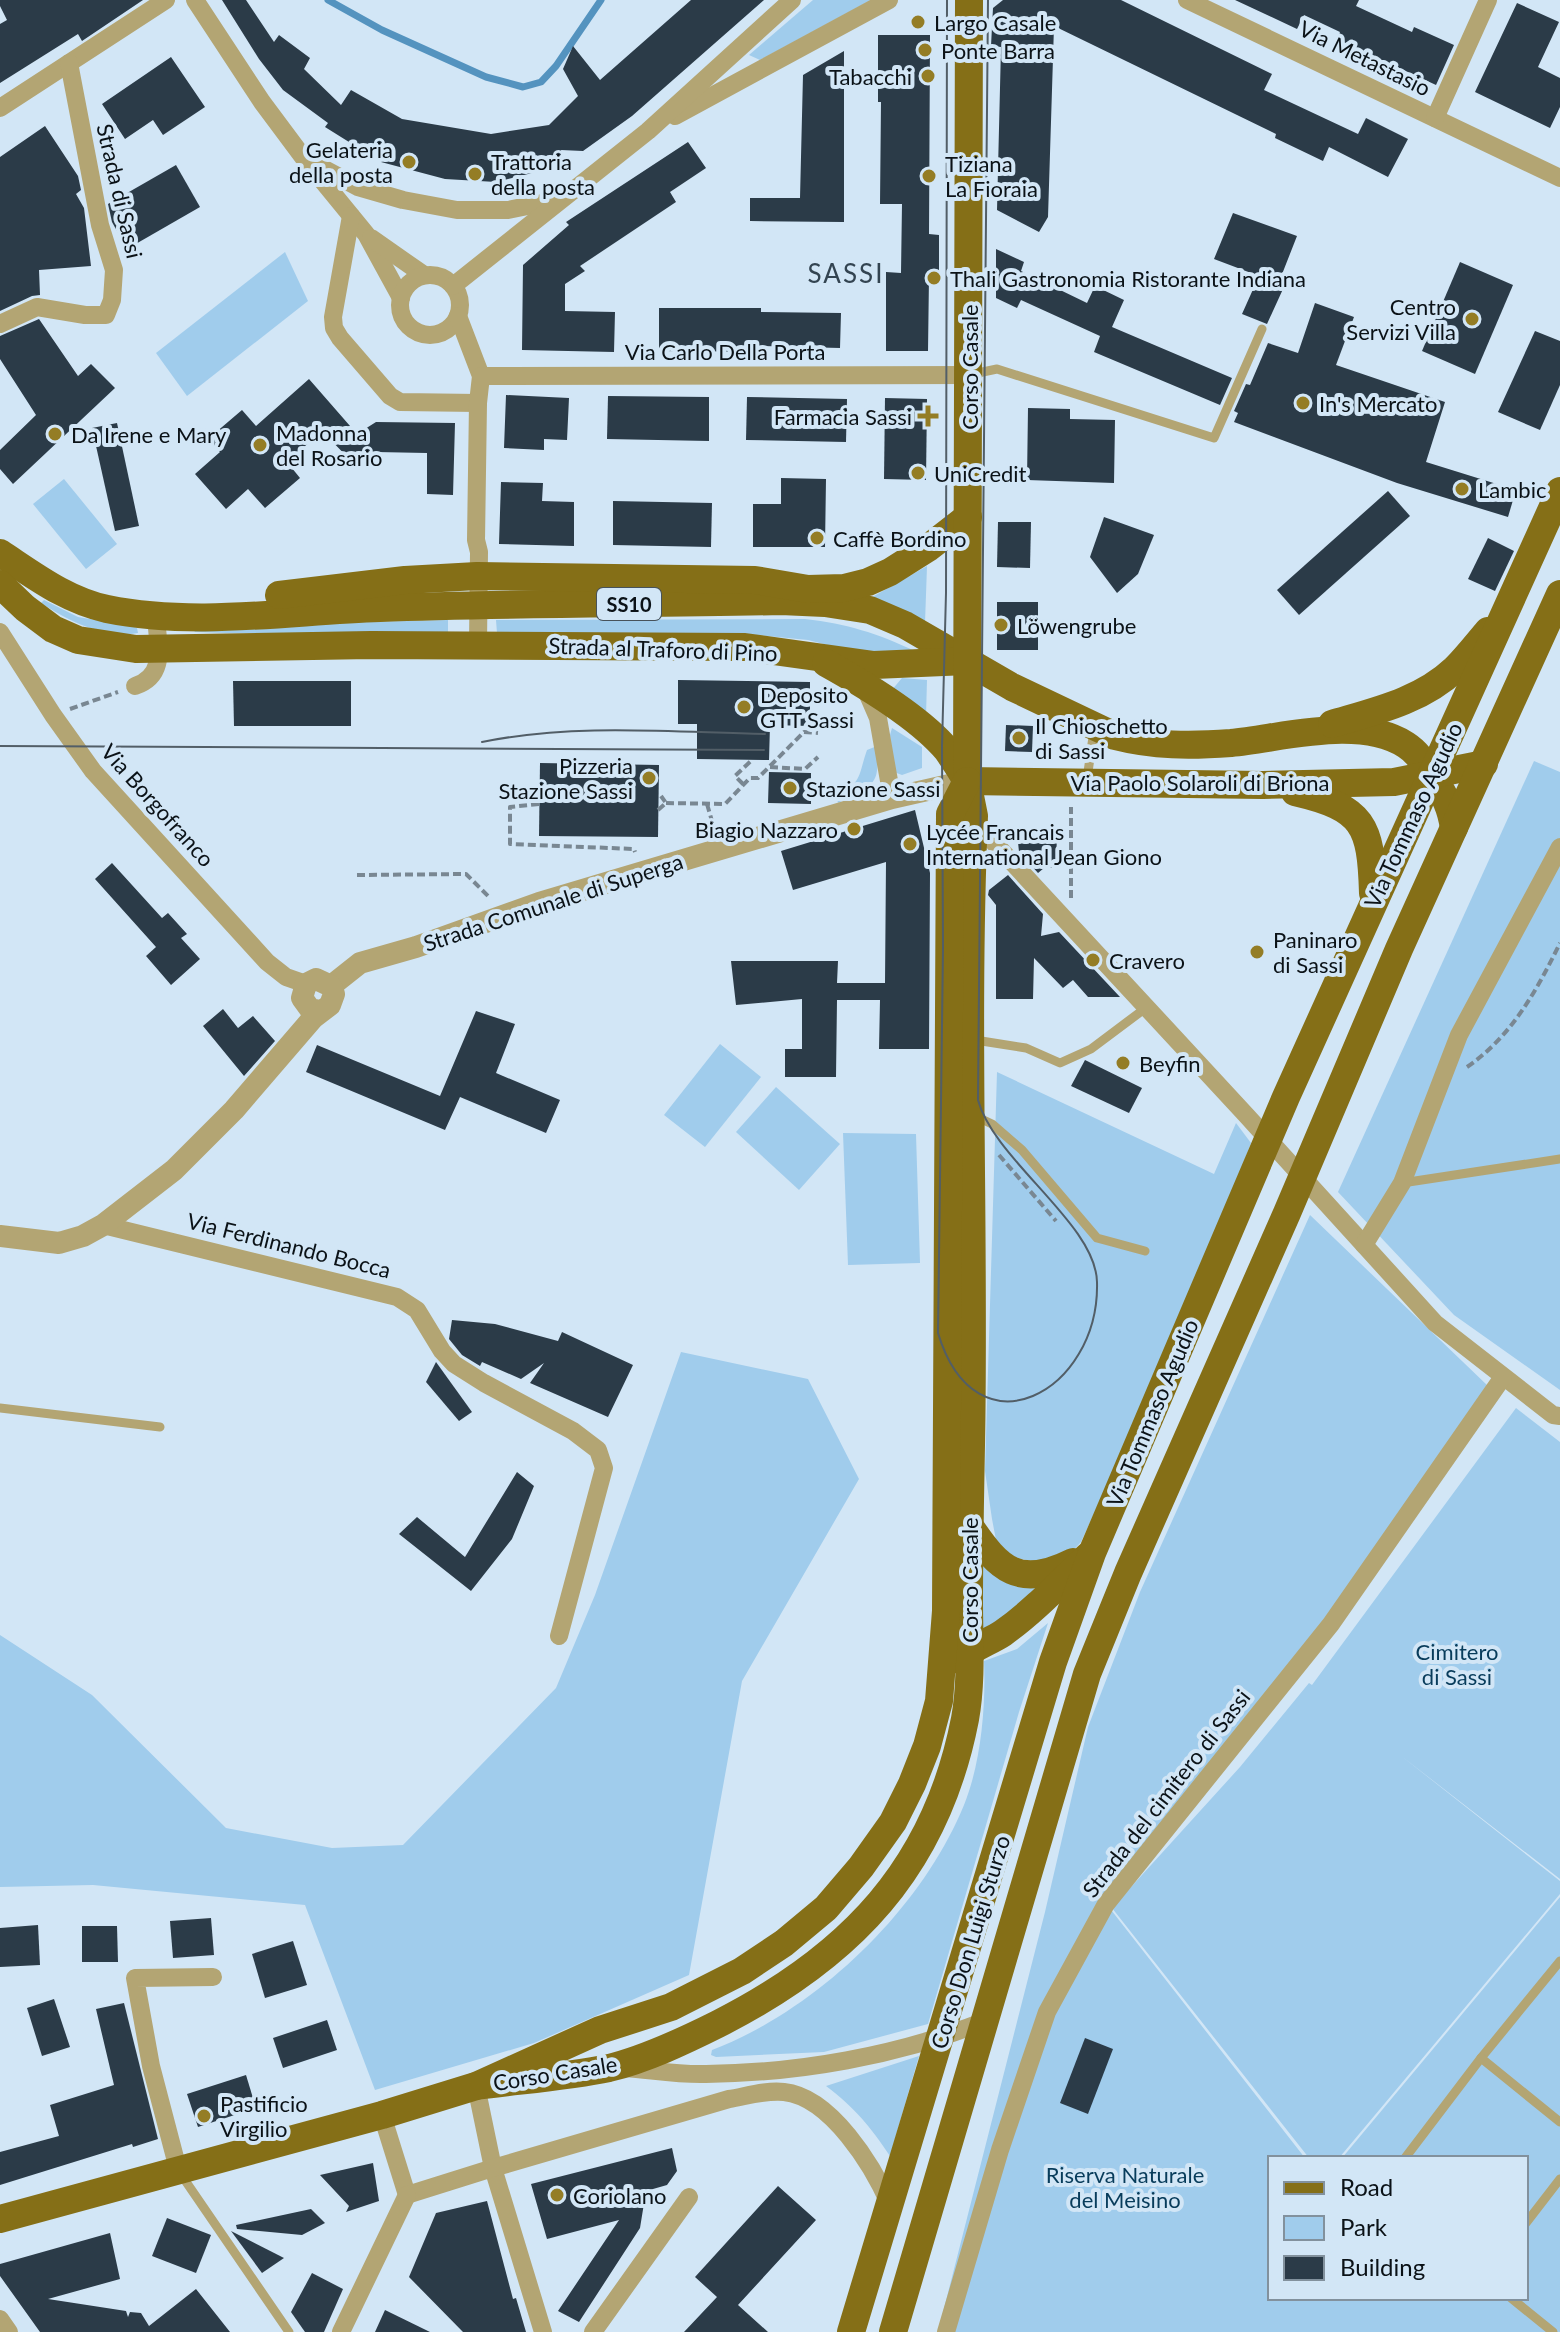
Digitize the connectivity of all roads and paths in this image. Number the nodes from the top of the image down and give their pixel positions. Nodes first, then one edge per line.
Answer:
1 (166, 0) edge
2 (195, 0) edge
3 (792, 0) edge
4 (889, 0) edge
5 (969, 0) edge
6 (1187, 0) edge
7 (1488, 0) edge
8 (69, 63) junction
9 (0, 108) edge
10 (1435, 118) junction
11 (648, 131) junction
12 (303, 157) junction
13 (1560, 178) edge
14 (564, 198) junction
15 (351, 216) junction
16 (366, 234) junction
17 (424, 275) junction
18 (453, 286) junction
19 (401, 298) junction
20 (458, 316) junction
21 (0, 324) edge
22 (1262, 329) dead end
23 (439, 333) junction
24 (480, 369) junction
25 (970, 375) junction
26 (478, 403) junction
27 (1560, 491) edge
28 (968, 517) junction
29 (0, 553) edge
30 (477, 576) junction
31 (0, 584) edge
32 (808, 589) junction
33 (1560, 594) edge
34 (781, 601) junction
35 (843, 605) junction
36 (477, 607) junction
37 (1507, 610) junction
38 (156, 614) junction
39 (0, 632) edge
40 (478, 644) junction
41 (157, 649) junction
42 (812, 655) junction
43 (967, 661) junction
44 (135, 686) joint
45 (864, 686) junction
46 (53, 715) junction
47 (1094, 727) junction
48 (1304, 732) junction
49 (818, 733) dead end
50 (818, 757) dead end
51 (752, 760) dead end
52 (1484, 764) junction
53 (770, 767) junction
54 (1432, 777) junction
55 (967, 781) junction
56 (743, 784) junction
57 (1263, 785) junction
58 (1079, 793) junction
59 (661, 796) dead end
60 (892, 798) junction
61 (666, 803) junction
62 (539, 804) dead end
63 (707, 804) junction
64 (658, 810) dead end
65 (710, 814) dead end
66 (974, 821) junction
67 (1454, 828) junction
68 (1560, 847) edge
69 (641, 872) junction
70 (357, 875) dead end
71 (1373, 900) junction
72 (1071, 901) dead end
73 (506, 914) junction
74 (1560, 943) edge
75 (306, 984) junction
76 (331, 986) junction
77 (1147, 1007) junction
78 (320, 1011) junction
79 (972, 1040) junction
80 (1439, 1086) junction
81 (972, 1115) junction
82 (1269, 1140) junction
83 (999, 1155) dead end
84 (1560, 1159) edge
85 (1302, 1178) junction
86 (1402, 1183) junction
87 (1056, 1221) dead end
88 (103, 1225) junction
89 (0, 1236) edge
90 (1364, 1245) junction
91 (1145, 1251) dead end
92 (1503, 1377) junction
93 (0, 1408) edge
94 (1558, 1417) edge
95 (160, 1427) dead end
96 (969, 1525) junction
97 (1092, 1553) junction
98 (1128, 1573) joint
99 (559, 1636) dead end
100 (969, 1650) junction
101 (941, 1684) junction
102 (1560, 1961) edge
103 (213, 1977) dead end
104 (983, 2022) junction
105 (941, 2039) junction
106 (1481, 2058) junction
107 (611, 2067) junction
108 (758, 2072) junction
109 (476, 2086) junction
110 (786, 2092) junction
111 (729, 2099) junction
112 (382, 2115) junction
113 (1560, 2122) edge
114 (1407, 2156) edge
115 (493, 2168) junction
116 (178, 2169) junction
117 (1560, 2179) edge
118 (407, 2195) junction
119 (689, 2197) dead end
120 (891, 2205) junction
121 (0, 2219) edge
122 (1528, 2220) edge
123 (1513, 2300) edge
124 (0, 2319) edge
125 (9, 2332) edge
126 (289, 2332) edge
127 (341, 2332) edge
128 (543, 2332) edge
129 (593, 2332) edge
130 (851, 2332) edge
131 (893, 2332) edge
132 (946, 2332) edge
133 (1553, 2332) edge

1 - 8 street
2 - 12 street
3 - 11 street
4 - 11 street
5 - 25 main road, Corso Casale
6 - 10 street, Via Metastasio
7 - 10 street, Via Metastasio
8 - 9 street
8 - 21 street, Strada di Sassi
10 - 13 street, Via Metastasio
11 - 14 street
12 - 14 street
12 - 15 street
14 - 18 street
15 - 16 street
15 - 26 street
16 - 17 street
16 - 19 street
17 - 18 street
17 - 19 street
18 - 20 street
19 - 23 street
20 - 23 street
20 - 24 street
22 - 25 lane
23 - 24 street
24 - 25 street, Via Carlo Della Porta
24 - 26 street
25 - 28 main road, Corso Casale
26 - 30 street
27 - 37 main road, Via Tommaso Agudio
28 - 32 main road, SS10
28 - 43 main road, Corso Casale
29 - 38 main road, Strada al Traforo di Pino / SS10
30 - 32 main road
30 - 36 street
30 - 38 main road
31 - 41 main road, Strada al Traforo di Pino / SS10
32 - 34 main road, SS10
32 - 35 main road
33 - 52 main road, Via Tommaso Agudio
34 - 35 main road, Strada al Traforo di Pino / SS10
34 - 36 main road, Strada al Traforo di Pino / SS10
35 - 43 main road, Strada al Traforo di Pino / SS10
36 - 38 main road, Strada al Traforo di Pino / SS10
36 - 40 street
37 - 48 main road
37 - 54 main road, Via Tommaso Agudio
38 - 41 street
39 - 46 street, Via Borgofranco
40 - 41 main road, Strada al Traforo di Pino / SS10
40 - 42 main road, Strada al Traforo di Pino / SS10
41 - 44 street
42 - 43 main road, Strada al Traforo di Pino / SS10
42 - 45 main road
43 - 47 main road, Via Paolo Solaroli di Briona
43 - 55 main road, Corso Casale
44 - 46 path
45 - 55 main road
45 - 60 street
46 - 75 street, Via Borgofranco
47 - 48 main road, Via Paolo Solaroli di Briona
47 - 58 lane
48 - 54 main road, Via Paolo Solaroli di Briona
49 - 53 path
50 - 53 path
51 - 56 path
52 - 54 main road, Via Paolo Solaroli di Briona
52 - 67 main road, Via Tommaso Agudio
53 - 56 path
54 - 57 main road, Via Paolo Solaroli di Briona
54 - 67 main road, Via Paolo Solaroli di Briona
54 - 71 main road, Via Tommaso Agudio
55 - 58 main road, Via Paolo Solaroli di Briona
55 - 60 street, Strada Comunale di Superga
55 - 66 main road, Corso Casale
55 - 101 main road, Corso Casale
56 - 63 path
57 - 58 main road, Via Paolo Solaroli di Briona
57 - 71 main road
58 - 72 path
59 - 61 path
60 - 69 street, Strada Comunale di Superga
61 - 63 path
61 - 64 path
62 - 69 path
63 - 65 path
66 - 77 street
66 - 79 main road, Corso Casale
67 - 85 main road, Via Tommaso Agudio
68 - 80 street
69 - 73 street, Strada Comunale di Superga
70 - 73 path
71 - 82 main road, Via Tommaso Agudio
73 - 76 street, Strada Comunale di Superga
74 - 80 path
75 - 76 street
75 - 78 street
76 - 78 street
77 - 79 lane
77 - 82 street
78 - 88 street
79 - 81 main road, Corso Casale
80 - 86 street
81 - 91 lane
81 - 96 main road, Corso Casale
82 - 85 street
82 - 97 main road, Via Tommaso Agudio
83 - 87 path
84 - 86 lane
85 - 90 street
85 - 98 main road, Via Tommaso Agudio
86 - 90 street
88 - 89 street
88 - 99 street, Via Ferdinando Bocca
90 - 92 street
92 - 94 street
92 - 132 street, Strada del cimitero di Sassi
93 - 95 lane
96 - 97 main road
96 - 100 main road, Corso Casale
97 - 100 main road
97 - 105 main road, Corso Don Luigi Sturzo
98 - 104 main road, Corso Don Luigi Sturzo
100 - 101 main road
100 - 107 main road, Corso Casale
101 - 109 main road, Corso Casale
102 - 106 lane
103 - 116 street
104 - 105 street
104 - 131 main road, Corso Don Luigi Sturzo
105 - 108 street
105 - 120 main road, Corso Don Luigi Sturzo
106 - 113 lane
106 - 114 lane
107 - 108 street
107 - 109 main road, Corso Casale
108 - 110 street
108 - 111 street
109 - 112 main road, Corso Casale
109 - 115 street
110 - 111 street
110 - 120 street
111 - 115 street
112 - 116 main road, Corso Casale
112 - 118 street
115 - 118 street
115 - 128 street
116 - 121 main road, Corso Casale
116 - 126 lane
117 - 122 lane
118 - 127 street
119 - 129 street
120 - 130 main road, Corso Don Luigi Sturzo
123 - 133 lane
124 - 125 street

